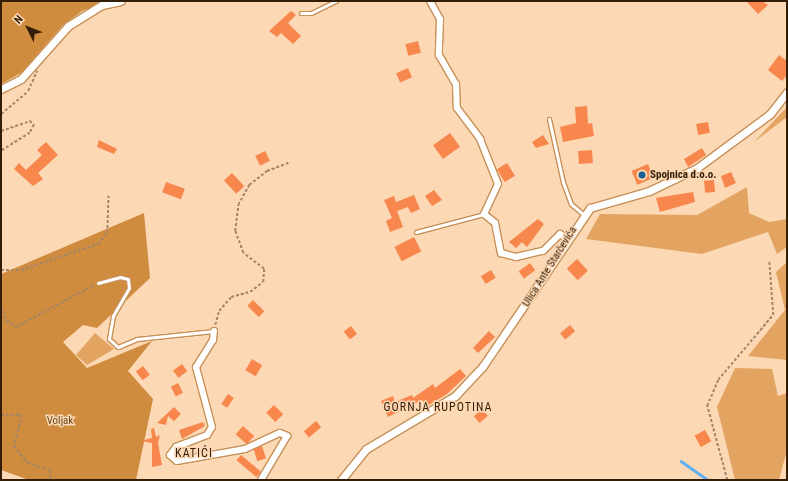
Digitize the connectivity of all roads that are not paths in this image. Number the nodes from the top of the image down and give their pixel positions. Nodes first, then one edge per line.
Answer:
1 (121, 1) edge
2 (336, 1) edge
3 (430, 1) edge
4 (301, 13) dead end
5 (1, 89) edge
6 (787, 92) edge
7 (549, 119) dead end
8 (484, 214) junction
9 (584, 215) junction
10 (416, 232) dead end
11 (568, 239) junction
12 (98, 283) road end
13 (214, 331) joint
14 (261, 480) edge
15 (341, 480) edge

1 - 5 street
2 - 4 lane
3 - 8 street
6 - 9 street, Ulica Ante Starčevića
7 - 9 lane
8 - 10 lane
8 - 11 street
9 - 11 street, Ulica Ante Starčevića
11 - 15 street, Ulica Ante Starčevića
12 - 13 lane
13 - 14 street

